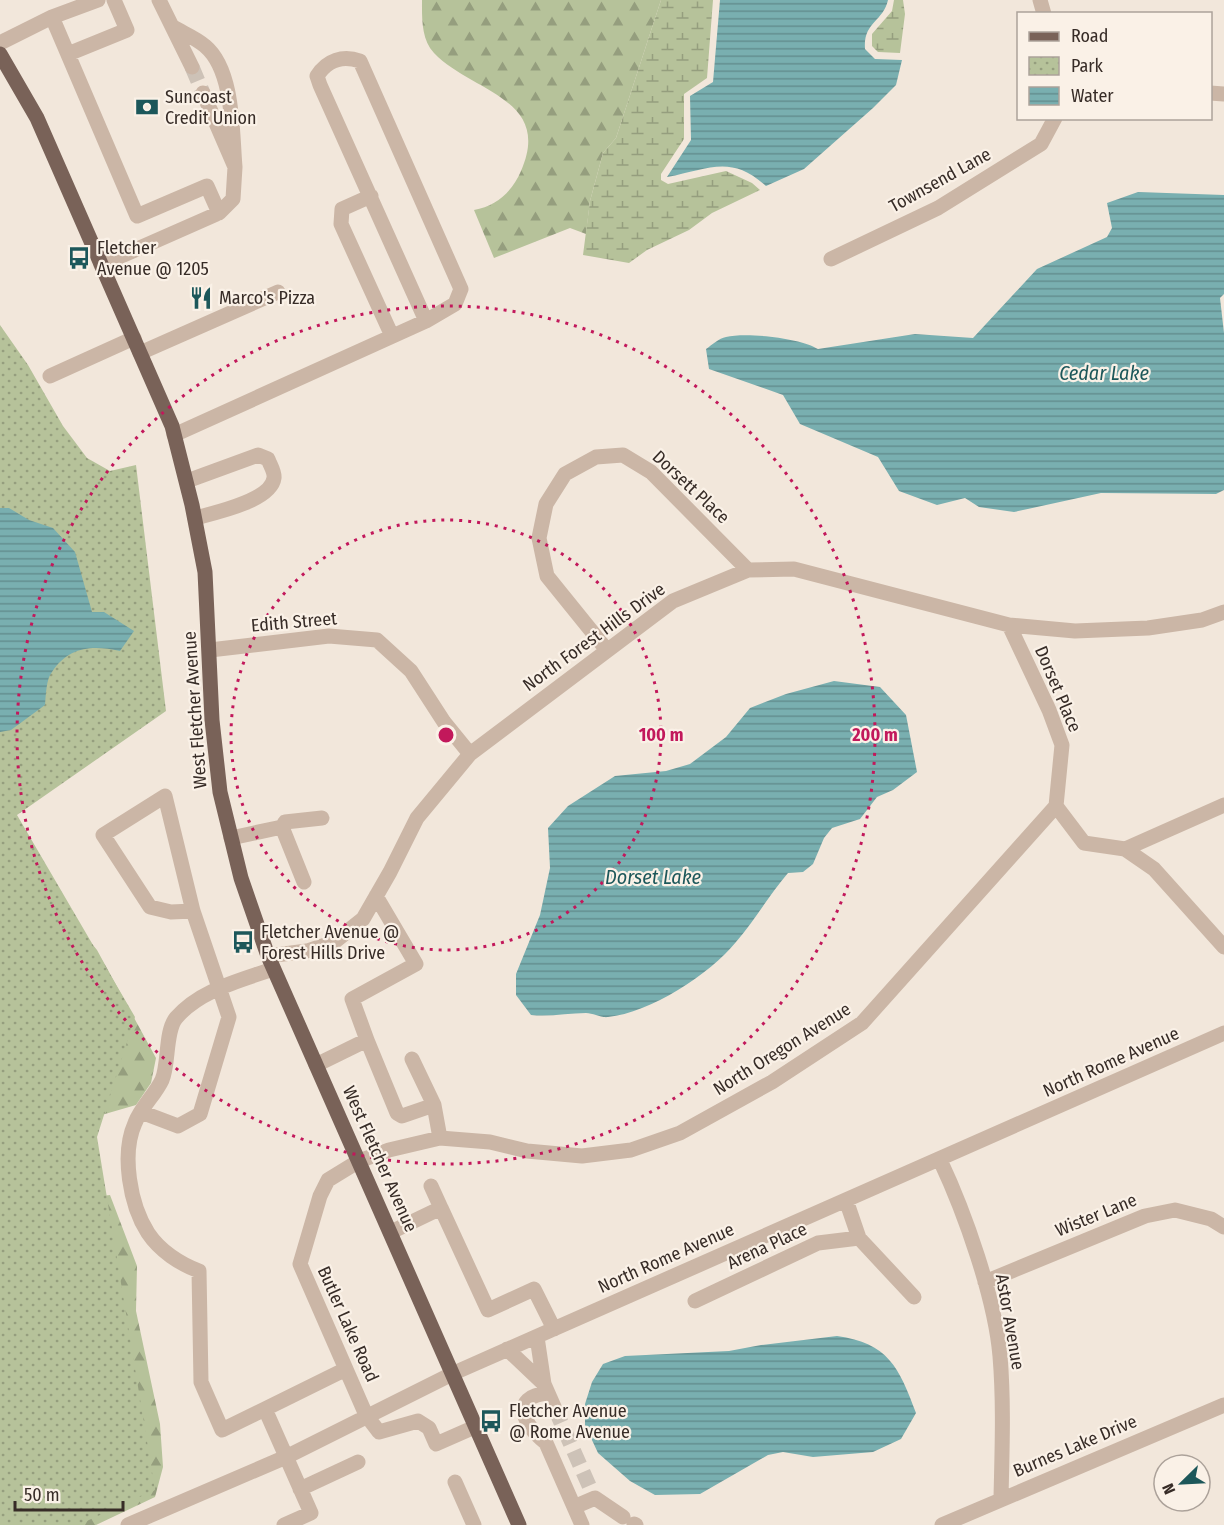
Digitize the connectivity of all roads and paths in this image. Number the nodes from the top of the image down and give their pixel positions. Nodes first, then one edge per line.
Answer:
1 (98, 0) edge
2 (114, 0) edge
3 (159, 0) edge
4 (52, 17) junction
5 (173, 27) junction
6 (0, 43) edge
7 (0, 54) edge
8 (68, 54) junction
9 (192, 67) tunnel mouth
10 (203, 93) tunnel mouth
11 (1054, 120) edge
12 (235, 167) junction
13 (371, 196) junction
14 (219, 213) junction
15 (831, 259) dead end
16 (101, 265) junction
17 (278, 292) dead end
18 (426, 321) junction
19 (392, 336) junction
20 (134, 338) junction
21 (140, 353) junction
22 (50, 376) dead end
23 (174, 435) junction
24 (187, 481) junction
25 (195, 518) junction
26 (748, 570) junction
27 (1224, 612) edge
28 (1009, 625) junction
29 (606, 649) junction
30 (210, 650) junction
31 (470, 754) junction
32 (1224, 805) edge
33 (1056, 806) junction
34 (322, 818) dead end
35 (282, 827) junction
36 (231, 838) junction
37 (1125, 849) junction
38 (304, 882) dead end
39 (376, 896) junction
40 (193, 911) junction
41 (1224, 947) edge
42 (270, 963) junction
43 (219, 988) junction
44 (1224, 1034) edge
45 (367, 1040) junction
46 (412, 1059) dead end
47 (316, 1065) junction
48 (434, 1105) junction
49 (141, 1112) junction
50 (440, 1138) junction
51 (940, 1160) junction
52 (360, 1161) junction
53 (431, 1186) dead end
54 (846, 1200) junction
55 (441, 1208) junction
56 (1224, 1227) edge
57 (392, 1232) junction
58 (859, 1238) junction
59 (985, 1282) junction
60 (914, 1297) dead end
61 (695, 1301) dead end
62 (554, 1329) junction
63 (537, 1337) junction
64 (507, 1349) junction
65 (346, 1370) junction
66 (454, 1373) junction
67 (546, 1388) junction
68 (1224, 1405) edge
69 (555, 1408) tunnel mouth
70 (265, 1409) junction
71 (366, 1415) junction
72 (477, 1426) junction
73 (285, 1456) junction
74 (358, 1462) dead end
75 (455, 1482) dead end
76 (300, 1488) junction
77 (1001, 1498) junction
78 (573, 1507) junction
79 (314, 1519) edge
80 (631, 1522) edge
81 (128, 1525) edge
82 (284, 1525) edge
83 (474, 1525) edge
84 (519, 1525) edge
85 (582, 1525) edge
86 (942, 1525) edge

1 - 4 street
2 - 8 street
3 - 5 street
4 - 6 street
4 - 8 street
5 - 9 street
5 - 12 street
7 - 16 main road, West Fletcher Avenue
8 - 14 street
10 - 12 street
11 - 15 street, Townsend Lane
12 - 14 street
13 - 18 street
13 - 18 street
13 - 19 street
14 - 16 street
16 - 20 main road, West Fletcher Avenue
17 - 21 street
18 - 19 street
19 - 23 street
20 - 21 main road, West Fletcher Avenue
20 - 22 street
21 - 23 main road, West Fletcher Avenue
23 - 24 main road, West Fletcher Avenue
24 - 25 main road, West Fletcher Avenue
24 - 25 street
25 - 30 main road, West Fletcher Avenue
26 - 28 street, North Forest Hills Drive
26 - 29 street, North Forest Hills Drive
26 - 29 street, Dorsett Place
27 - 28 street, North Forest Hills Drive
28 - 33 street, Dorset Place
29 - 31 street, North Forest Hills Drive
30 - 31 street, Edith Street
30 - 36 main road, West Fletcher Avenue
31 - 39 street, North Forest Hills Drive
32 - 37 street
33 - 37 street
33 - 50 street, North Oregon Avenue
34 - 35 street
35 - 36 street
35 - 38 street
36 - 42 main road, West Fletcher Avenue
37 - 41 street
39 - 42 street, North Forest Hills Drive
39 - 45 street
40 - 40 street
40 - 43 street
42 - 43 street
42 - 47 main road, West Fletcher Avenue
43 - 49 street
43 - 49 street
44 - 51 street, North Rome Avenue
45 - 47 street
45 - 48 street
46 - 48 street
47 - 52 main road, West Fletcher Avenue
48 - 50 street
49 - 70 street
50 - 52 street, North Oregon Avenue
51 - 54 street, North Rome Avenue
51 - 59 street, Astor Avenue
52 - 57 main road, West Fletcher Avenue
52 - 65 street, Butler Lake Road
53 - 55 street
54 - 58 street
54 - 62 street, North Rome Avenue
55 - 57 street
55 - 62 street
56 - 59 street, Wister Lane
57 - 66 main road, West Fletcher Avenue
58 - 60 street
58 - 61 street, Arena Place
59 - 77 street, Astor Avenue
62 - 63 street, North Rome Avenue
63 - 64 street, North Rome Avenue
63 - 67 street
64 - 66 street, North Rome Avenue
64 - 67 street
65 - 70 street
65 - 71 street, Butler Lake Road
66 - 71 street, North Rome Avenue
66 - 72 main road, West Fletcher Avenue
67 - 69 street
67 - 78 street
68 - 77 street, Burnes Lake Drive
70 - 73 street
71 - 72 street
71 - 73 street, North Rome Avenue
72 - 84 main road, West Fletcher Avenue
73 - 76 street
73 - 81 street, North Rome Avenue
74 - 76 street
75 - 83 street
76 - 79 street
77 - 86 street, Burnes Lake Drive
78 - 80 street
78 - 85 street
79 - 82 street

